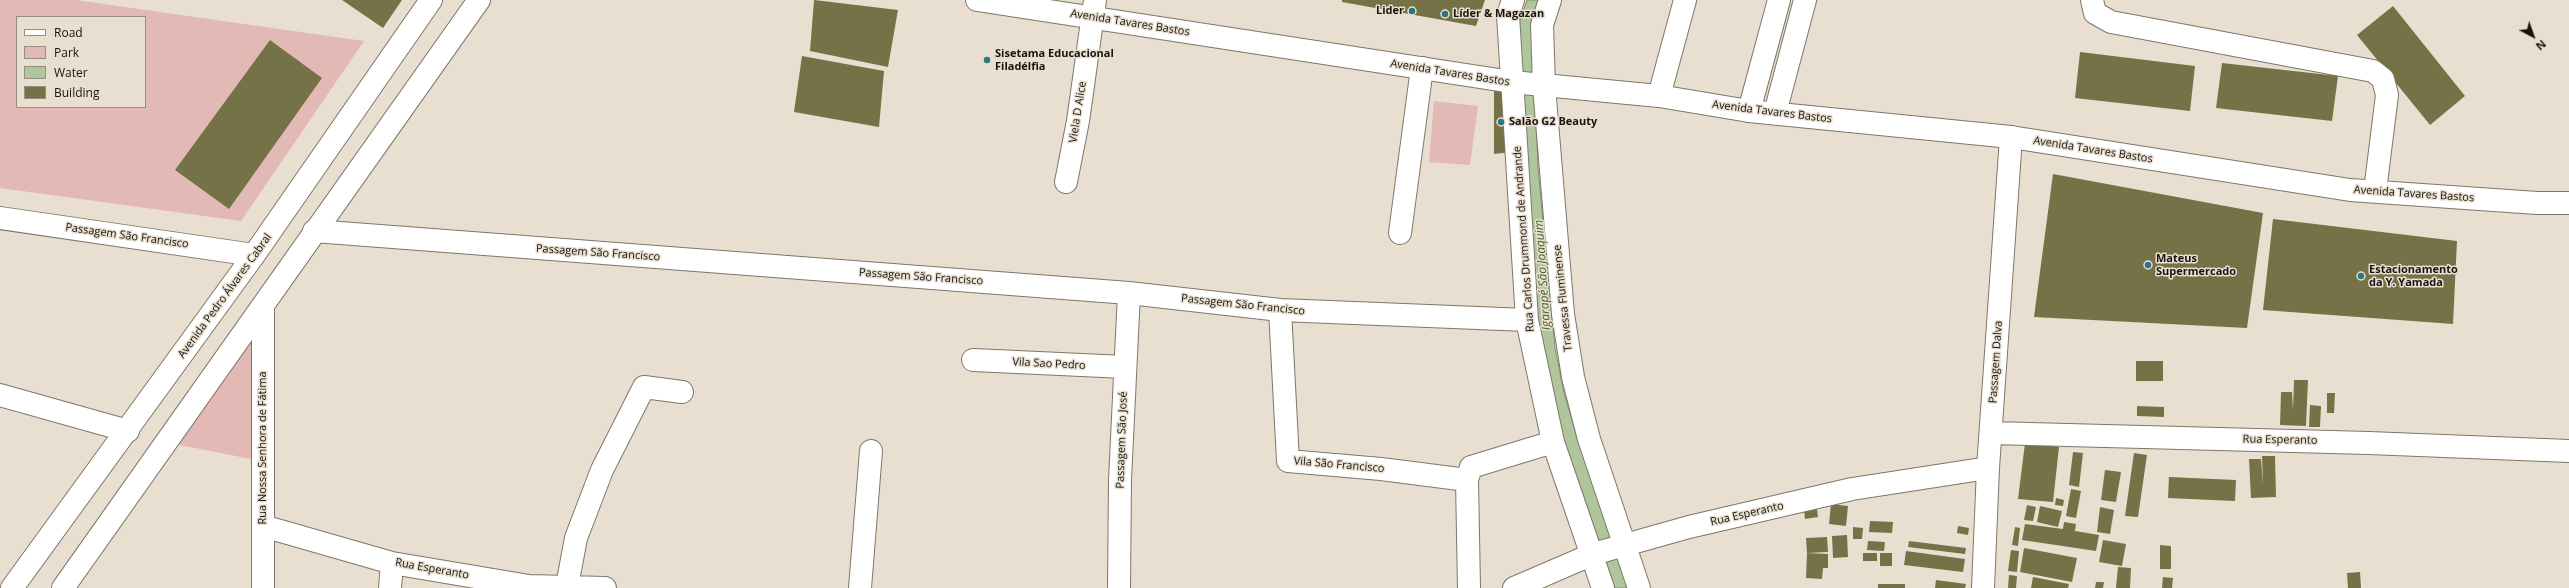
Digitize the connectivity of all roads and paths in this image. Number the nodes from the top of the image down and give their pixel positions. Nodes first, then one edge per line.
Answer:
1 (432, 0) edge
2 (479, 0) edge
3 (977, 0) edge
4 (1513, 0) edge
5 (1550, 0) edge
6 (1685, 0) edge
7 (1779, 0) edge
8 (1805, 0) edge
9 (2092, 0) edge
10 (1093, 8) edge
11 (1422, 68) junction
12 (1515, 83) junction
13 (1542, 86) junction
14 (1659, 96) junction
15 (1750, 110) junction
16 (1775, 113) junction
17 (2011, 137) junction
18 (1066, 182) dead end
19 (2375, 191) junction
20 (2569, 203) edge
21 (0, 218) edge
22 (314, 231) junction
23 (1400, 233) dead end
24 (254, 255) junction
25 (1128, 293) junction
26 (263, 308) junction
27 (1280, 310) junction
28 (1527, 320) junction
29 (973, 360) dead end
30 (1125, 367) junction
31 (682, 392) dead end
32 (0, 395) edge
33 (128, 431) junction
34 (1992, 433) junction
35 (1553, 442) junction
36 (871, 451) dead end
37 (2569, 451) edge
38 (1988, 468) junction
39 (1467, 480) junction
40 (263, 526) junction
41 (1609, 549) junction
42 (392, 563) junction
43 (504, 585) edge
44 (567, 586) junction
45 (12, 588) edge
46 (63, 588) edge
47 (263, 588) edge
48 (390, 588) edge
49 (605, 588) edge
50 (860, 588) edge
51 (1120, 588) edge
52 (1468, 588) edge
53 (1514, 588) edge
54 (1603, 588) edge
55 (1639, 588) edge
56 (1983, 588) edge

1 - 24 street, Avenida Pedro Álvares Cabral
2 - 22 street
3 - 10 street, Avenida Tavares Bastos
4 - 12 street, Rua Carlos Drummond de Andrande
5 - 13 street, Travessa Fluminense
6 - 14 street
7 - 15 street
8 - 16 street
9 - 19 street
10 - 11 street, Avenida Tavares Bastos
10 - 18 street, Viela D Alice
11 - 12 street, Avenida Tavares Bastos
11 - 23 street
12 - 13 street, Avenida Tavares Bastos
12 - 28 street, Rua Carlos Drummond de Andrande
13 - 14 street, Avenida Tavares Bastos
13 - 41 street, Travessa Fluminense
14 - 15 street, Avenida Tavares Bastos
15 - 16 street, Avenida Tavares Bastos
16 - 17 street, Avenida Tavares Bastos
17 - 19 street, Avenida Tavares Bastos
17 - 34 street, Passagem Dalva
19 - 20 street, Avenida Tavares Bastos
21 - 24 street, Passagem São Francisco
22 - 25 street, Passagem São Francisco
22 - 26 street
24 - 33 street, Avenida Pedro Álvares Cabral
25 - 27 street, Passagem São Francisco
25 - 30 street, Passagem São José
26 - 40 street, Rua Nossa Senhora de Fátima
26 - 46 street
27 - 28 street, Passagem São Francisco
27 - 39 street, Vila São Francisco
28 - 35 street, Rua Carlos Drummond de Andrande
29 - 30 street, Vila Sao Pedro
30 - 51 street, Passagem São José
31 - 44 street
32 - 33 street
33 - 45 street, Avenida Pedro Álvares Cabral
34 - 37 street, Rua Esperanto
34 - 38 street, Passagem Dalva
35 - 39 street
35 - 41 street, Rua Carlos Drummond de Andrande
36 - 50 street
38 - 41 street, Rua Esperanto
38 - 56 street, Passagem Dalva
39 - 52 street
40 - 42 street, Rua Esperanto
40 - 47 street, Rua Nossa Senhora de Fátima
41 - 53 street, Rua Esperanto
41 - 54 street, Rua Carlos Drummond de Andrande
41 - 55 street, Travessa Fluminense
42 - 43 street, Rua Esperanto
42 - 48 street
43 - 44 street, Rua Esperanto
44 - 49 street, Rua Esperanto

